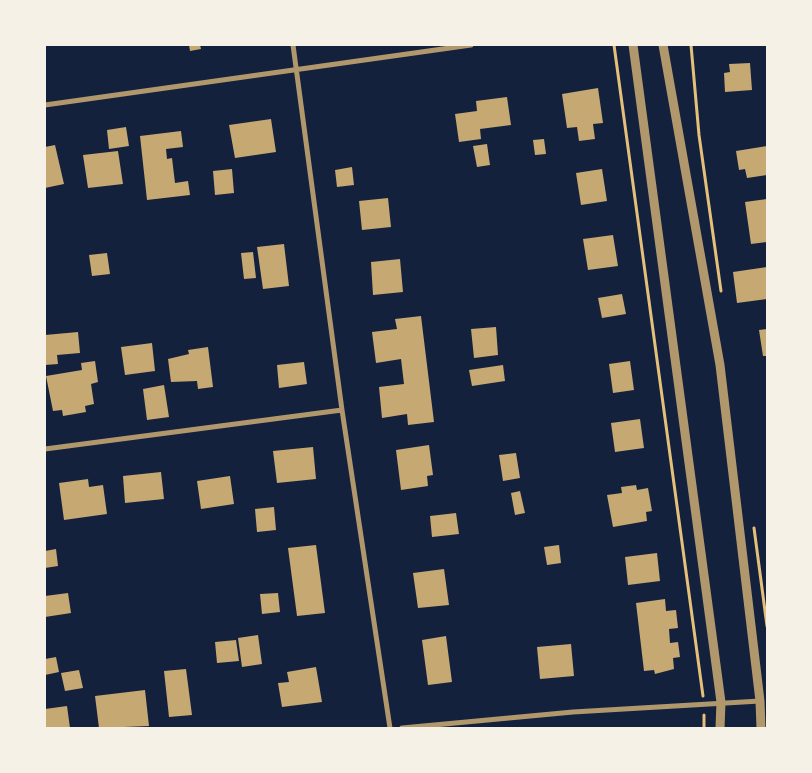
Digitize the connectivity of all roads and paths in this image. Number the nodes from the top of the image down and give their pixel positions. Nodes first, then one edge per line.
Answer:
1 (293, 45) edge
2 (472, 45) edge
3 (614, 45) edge
4 (633, 45) edge
5 (663, 45) edge
6 (296, 69) junction
7 (45, 105) edge
8 (342, 410) junction
9 (45, 449) edge
10 (760, 701) junction
11 (721, 702) junction
12 (704, 704) junction
13 (390, 728) edge
14 (402, 728) edge
15 (704, 728) edge
16 (720, 728) edge
17 (761, 728) edge

1 - 6 street
2 - 6 street
3 - 12 path
4 - 11 street
5 - 10 street
6 - 7 street
6 - 8 street
8 - 9 street
8 - 13 street
10 - 11 street
10 - 17 street
11 - 12 street
11 - 16 street
12 - 14 street
12 - 15 path

